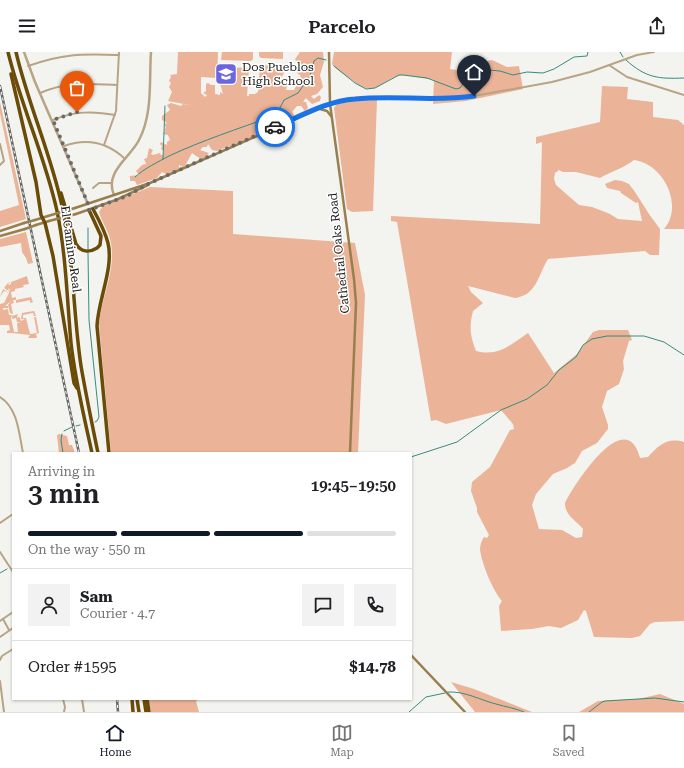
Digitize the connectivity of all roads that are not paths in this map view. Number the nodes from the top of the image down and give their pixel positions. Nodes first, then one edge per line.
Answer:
1 (8, 52) edge
2 (16, 52) edge
3 (24, 52) edge
4 (151, 52) edge
5 (329, 52) edge
6 (654, 52) edge
7 (119, 54) edge
8 (609, 65) junction
9 (28, 66) junction
10 (118, 84) junction
11 (40, 93) junction
12 (684, 95) edge
13 (330, 104) junction
14 (317, 109) junction
15 (115, 115) junction
16 (332, 116) junction
17 (53, 120) junction
18 (0, 144) edge
19 (104, 145) junction
20 (64, 146) junction
21 (125, 159) junction
22 (51, 163) junction
23 (0, 165) edge
24 (112, 183) junction
25 (150, 183) junction
26 (93, 188) dead end
27 (114, 195) junction
28 (88, 204) junction
29 (91, 210) junction
30 (42, 218) junction
31 (45, 223) junction
32 (0, 231) edge
33 (0, 236) edge
34 (78, 392) junction
35 (0, 397) edge
36 (23, 452) edge
37 (92, 452) edge
38 (98, 452) edge
39 (109, 452) edge
40 (350, 452) edge
41 (12, 515) edge
42 (0, 523) edge
43 (0, 552) edge
44 (12, 570) edge
45 (12, 613) edge
46 (1, 620) edge
47 (12, 628) edge
48 (9, 630) junction
49 (0, 637) edge
50 (12, 650) edge
51 (412, 656) edge
52 (0, 660) edge
53 (0, 681) edge
54 (0, 686) edge
55 (63, 700) edge
56 (82, 700) edge
57 (132, 700) edge
58 (137, 700) edge
59 (145, 700) edge
60 (145, 700) edge
61 (4, 712) edge
62 (64, 712) edge
63 (84, 712) edge
64 (133, 712) edge
65 (139, 712) edge
66 (146, 712) edge
67 (149, 712) edge
68 (465, 712) edge

1 - 30 highway
1 - 34 highway, El Camino Real
2 - 22 highway, El Camino Real
3 - 9 street
4 - 21 street
5 - 13 main road, Cathedral Oaks Road
6 - 8 street
7 - 9 street
7 - 10 street
8 - 12 street
8 - 13 street
9 - 11 street
10 - 11 street
10 - 15 street
11 - 17 street
13 - 14 main road
13 - 16 main road, Cathedral Oaks Road
14 - 16 main road
14 - 25 main road
15 - 17 street
15 - 19 street
16 - 40 main road, Cathedral Oaks Road
17 - 20 street
18 - 23 street
19 - 20 street
19 - 21 street
20 - 28 street
21 - 24 street
22 - 29 highway
22 - 38 highway, El Camino Real
24 - 26 street
24 - 27 street
25 - 27 main road
25 - 29 main road
27 - 28 main road
28 - 29 main road
28 - 30 main road, bridge
29 - 31 main road, bridge
29 - 39 highway
30 - 31 highway
30 - 32 main road, bridge
31 - 33 main road, bridge
31 - 34 highway
34 - 37 highway, El Camino Real
35 - 36 street
41 - 42 street
43 - 44 street
45 - 46 street
46 - 48 street
47 - 48 street
48 - 49 street
50 - 52 street
51 - 68 main road
53 - 54 street
54 - 61 street
55 - 62 street
56 - 63 street
57 - 64 highway
58 - 65 highway
59 - 66 highway
60 - 67 highway

